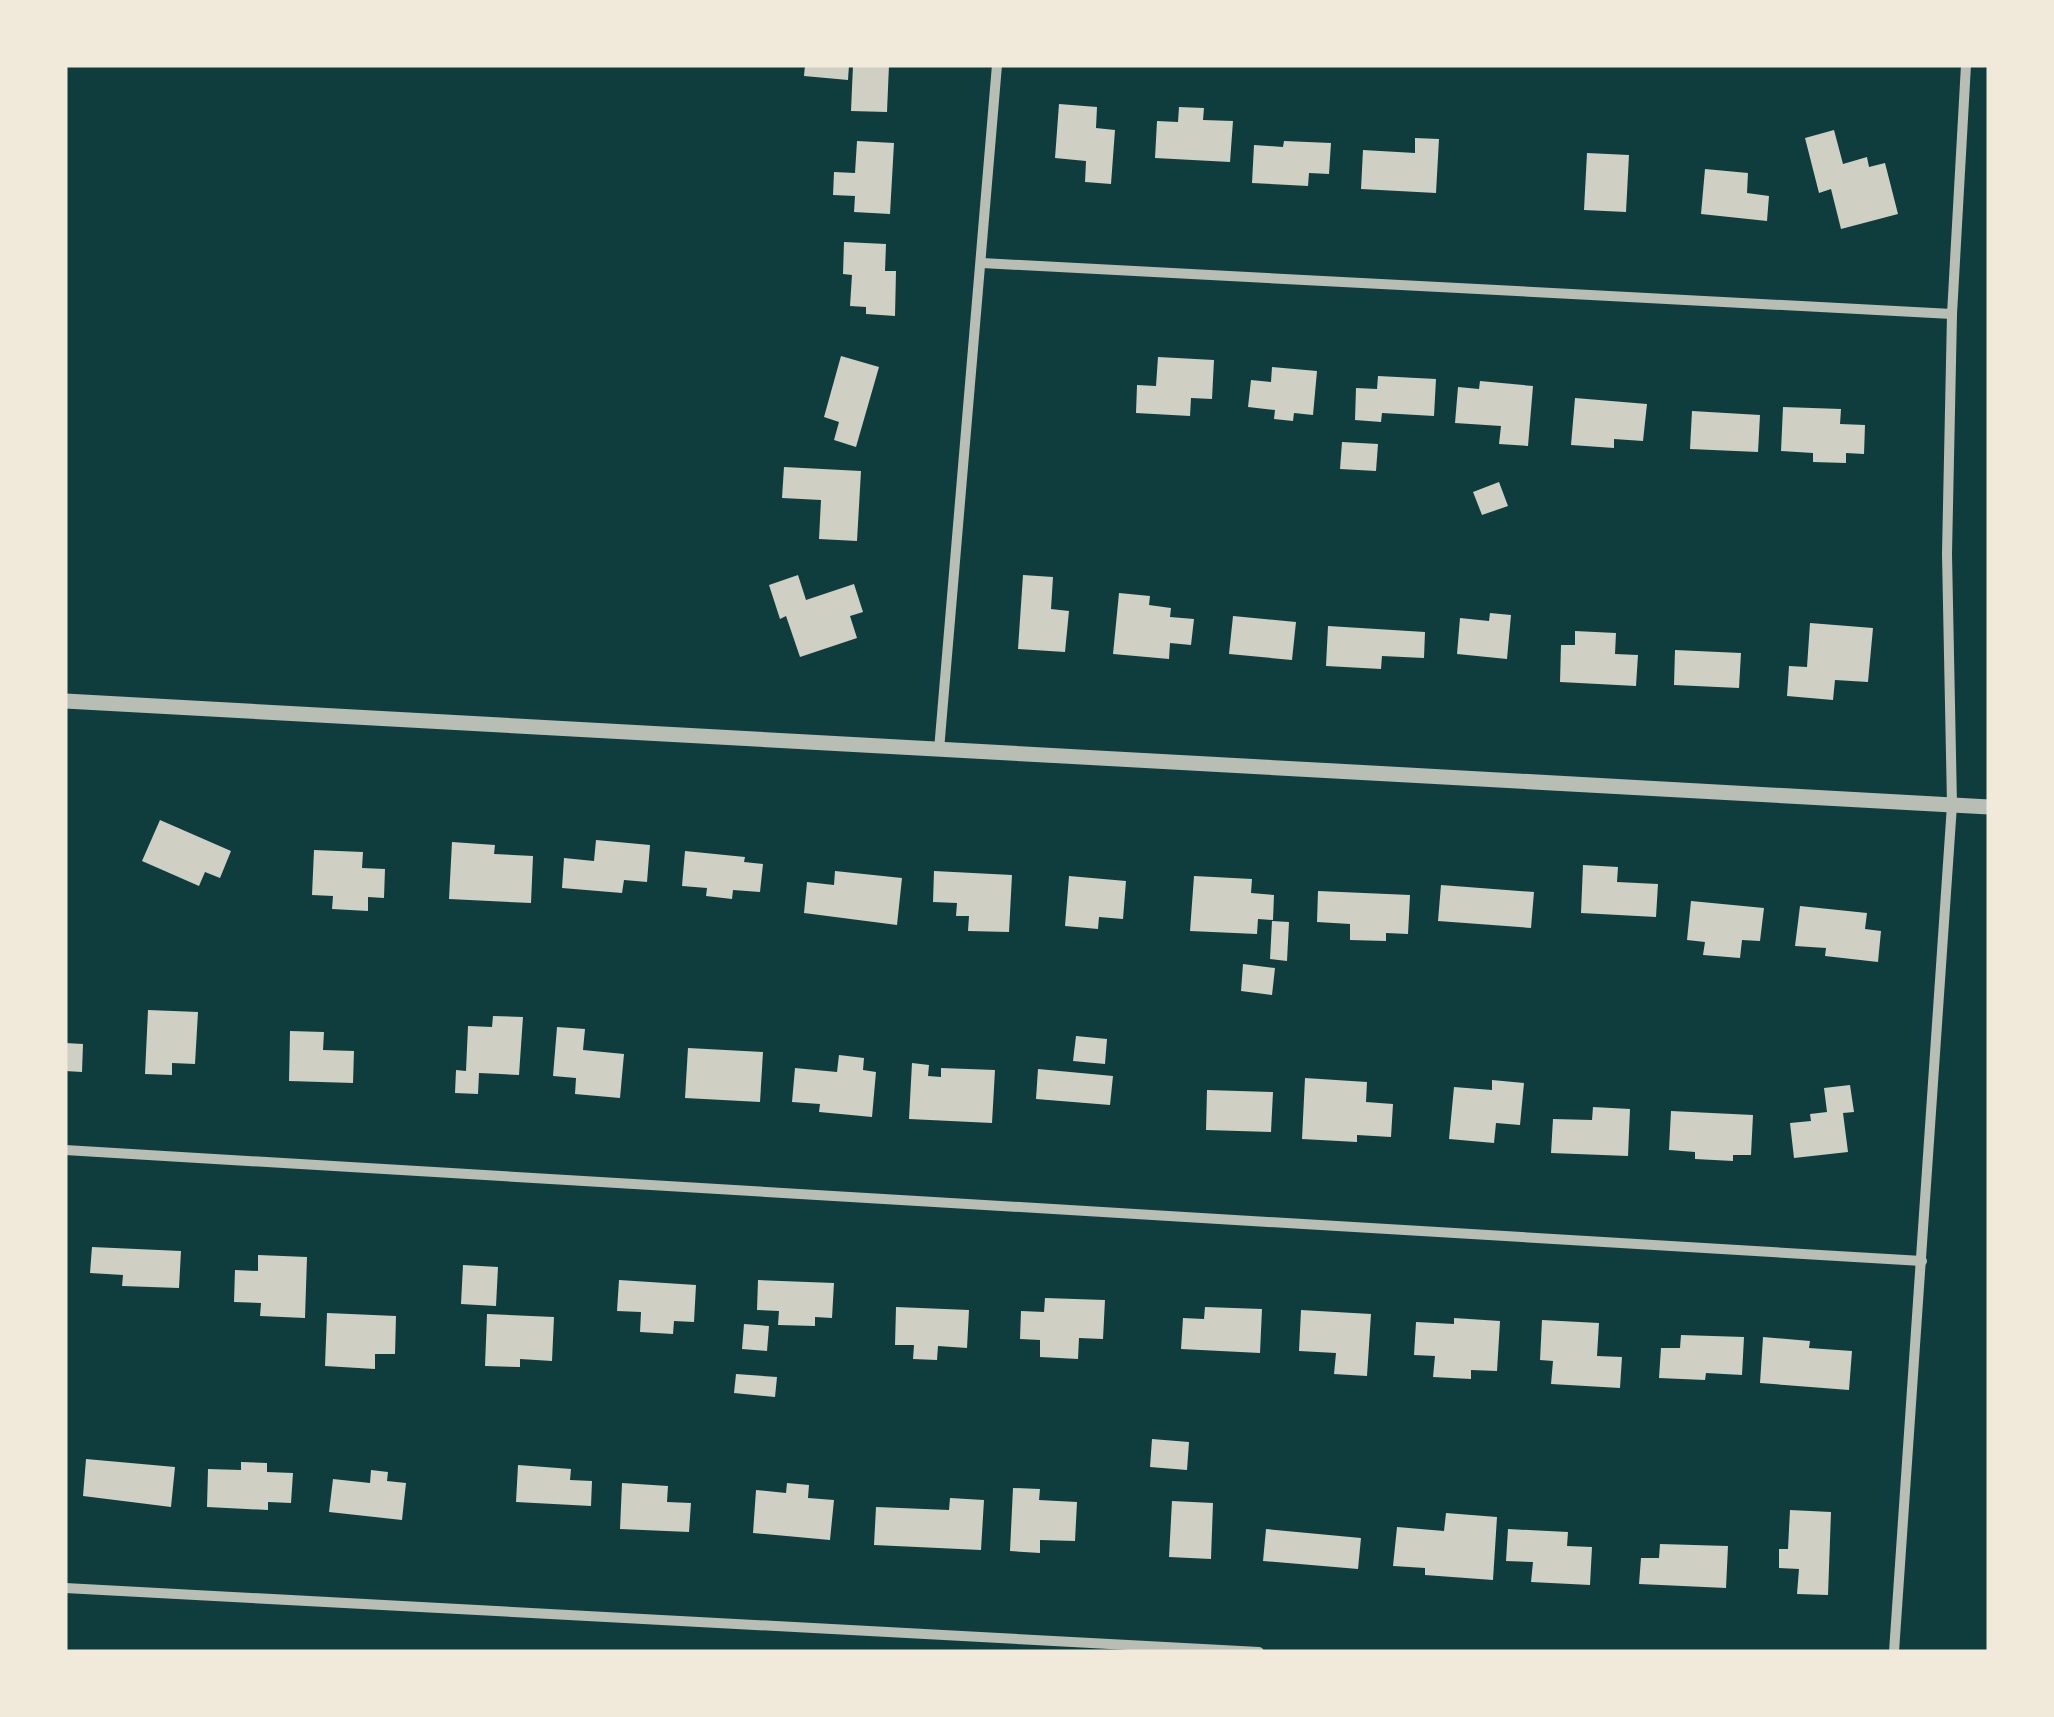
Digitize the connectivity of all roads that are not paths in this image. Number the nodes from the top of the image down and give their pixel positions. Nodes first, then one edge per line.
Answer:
1 (997, 65) edge
2 (1966, 65) edge
3 (982, 263) junction
4 (1952, 314) junction
5 (65, 701) edge
6 (939, 750) junction
7 (1952, 805) junction
8 (1989, 807) edge
9 (65, 1150) edge
10 (1922, 1261) junction
11 (65, 1588) edge
12 (1259, 1652) edge
13 (1894, 1652) edge

1 - 3 street
2 - 4 street
3 - 4 street
3 - 6 street
4 - 7 street
5 - 6 street
6 - 7 street
7 - 8 street
7 - 10 street
9 - 10 street
10 - 13 street
11 - 12 street

